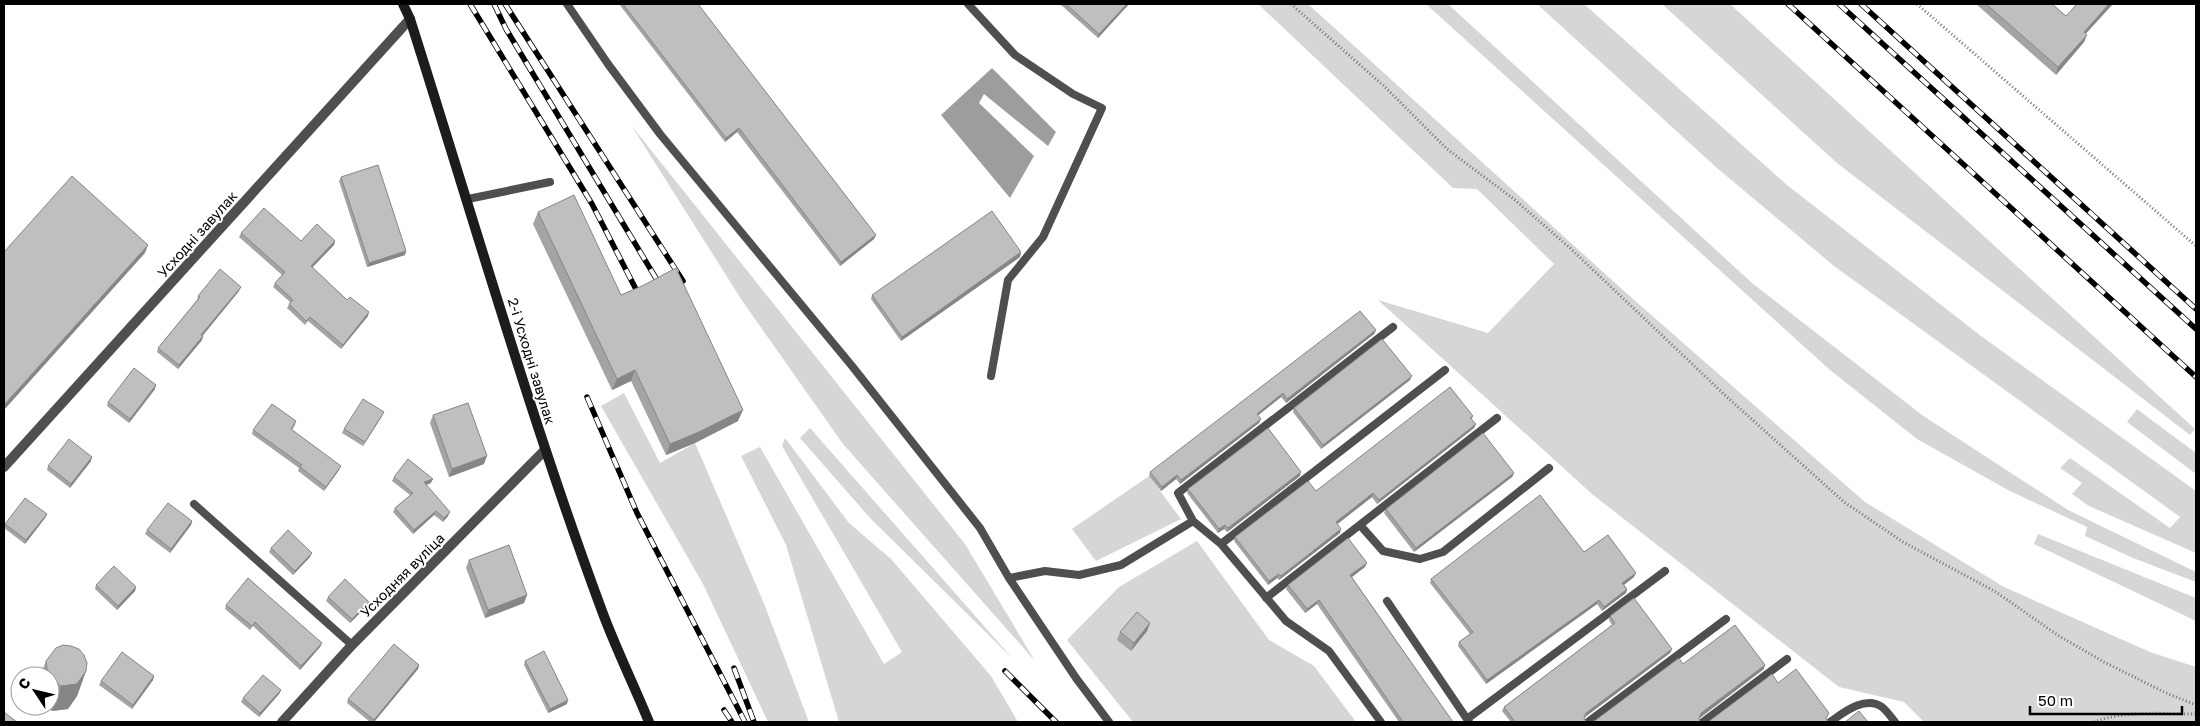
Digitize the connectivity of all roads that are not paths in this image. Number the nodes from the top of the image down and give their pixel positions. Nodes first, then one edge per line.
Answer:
1 (402, 4) edge
2 (567, 4) edge
3 (968, 4) edge
4 (410, 19) junction
5 (550, 182) dead end
6 (468, 199) junction
7 (1393, 327) dead end
8 (1445, 370) dead end
9 (991, 376) dead end
10 (1497, 418) dead end
11 (545, 450) junction
12 (4, 468) edge
13 (1549, 468) dead end
14 (194, 504) dead end
15 (1193, 521) junction
16 (1360, 525) junction
17 (1221, 544) junction
18 (1665, 572) dead end
19 (1009, 578) junction
20 (1266, 598) junction
21 (1387, 601) dead end
22 (1726, 619) dead end
23 (352, 645) junction
24 (1787, 659) dead end
25 (1468, 721) edge
26 (282, 722) edge
27 (649, 722) edge
28 (1109, 722) edge
29 (1382, 722) edge
30 (1588, 722) edge
31 (1703, 722) edge
32 (1830, 722) edge
33 (1895, 722) edge

1 - 4 street, 2-і Усходні завулак
2 - 19 lane
3 - 9 lane
4 - 6 street, 2-і Усходні завулак
4 - 12 street, Усходні завулак
5 - 6 lane
6 - 11 street, 2-і Усходні завулак
7 - 15 lane
8 - 17 lane
10 - 16 lane
11 - 23 street, Усходняя вуліца
11 - 27 street, 2-і Усходні завулак
13 - 16 lane
14 - 23 lane
15 - 17 lane
15 - 19 lane
16 - 20 lane
17 - 20 lane
18 - 25 lane
19 - 28 lane
20 - 29 lane
21 - 25 lane
22 - 30 lane
23 - 26 street, Усходняя вуліца
24 - 31 lane
32 - 33 lane

